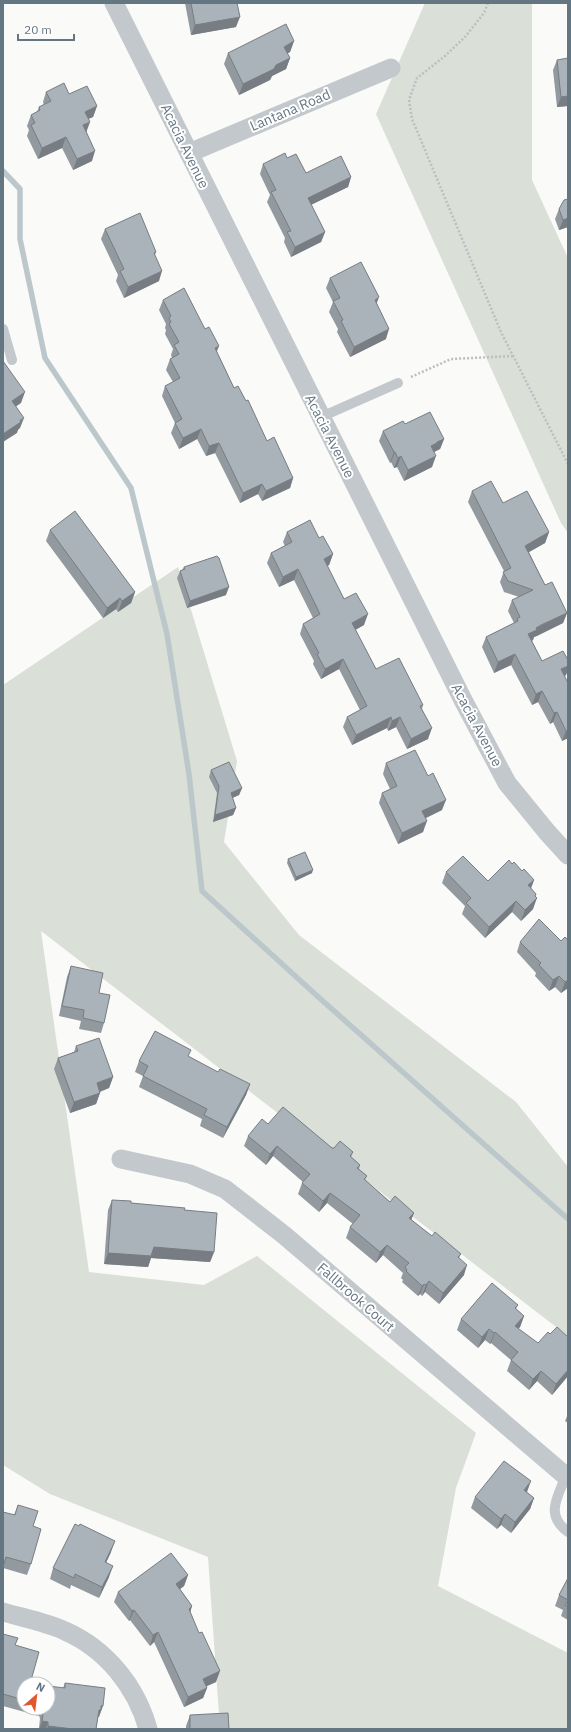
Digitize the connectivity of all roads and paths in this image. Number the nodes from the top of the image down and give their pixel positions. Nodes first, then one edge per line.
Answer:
1 (114, 3) edge
2 (488, 3) edge
3 (391, 68) dead end
4 (189, 153) junction
5 (3, 329) edge
6 (514, 356) junction
7 (12, 360) dead end
8 (398, 383) joint
9 (321, 417) junction
10 (568, 464) edge
11 (568, 856) edge
12 (121, 1159) dead end
13 (567, 1477) edge
14 (568, 1532) edge
15 (3, 1612) edge
16 (148, 1729) edge

1 - 4 street, Acacia Avenue
2 - 6 path
3 - 4 street, Lantana Road
4 - 9 street, Acacia Avenue
5 - 7 lane
6 - 8 path
6 - 10 path
8 - 9 lane
9 - 11 street, Acacia Avenue
12 - 13 street, Fallbrook Court
13 - 14 lane
15 - 16 street

